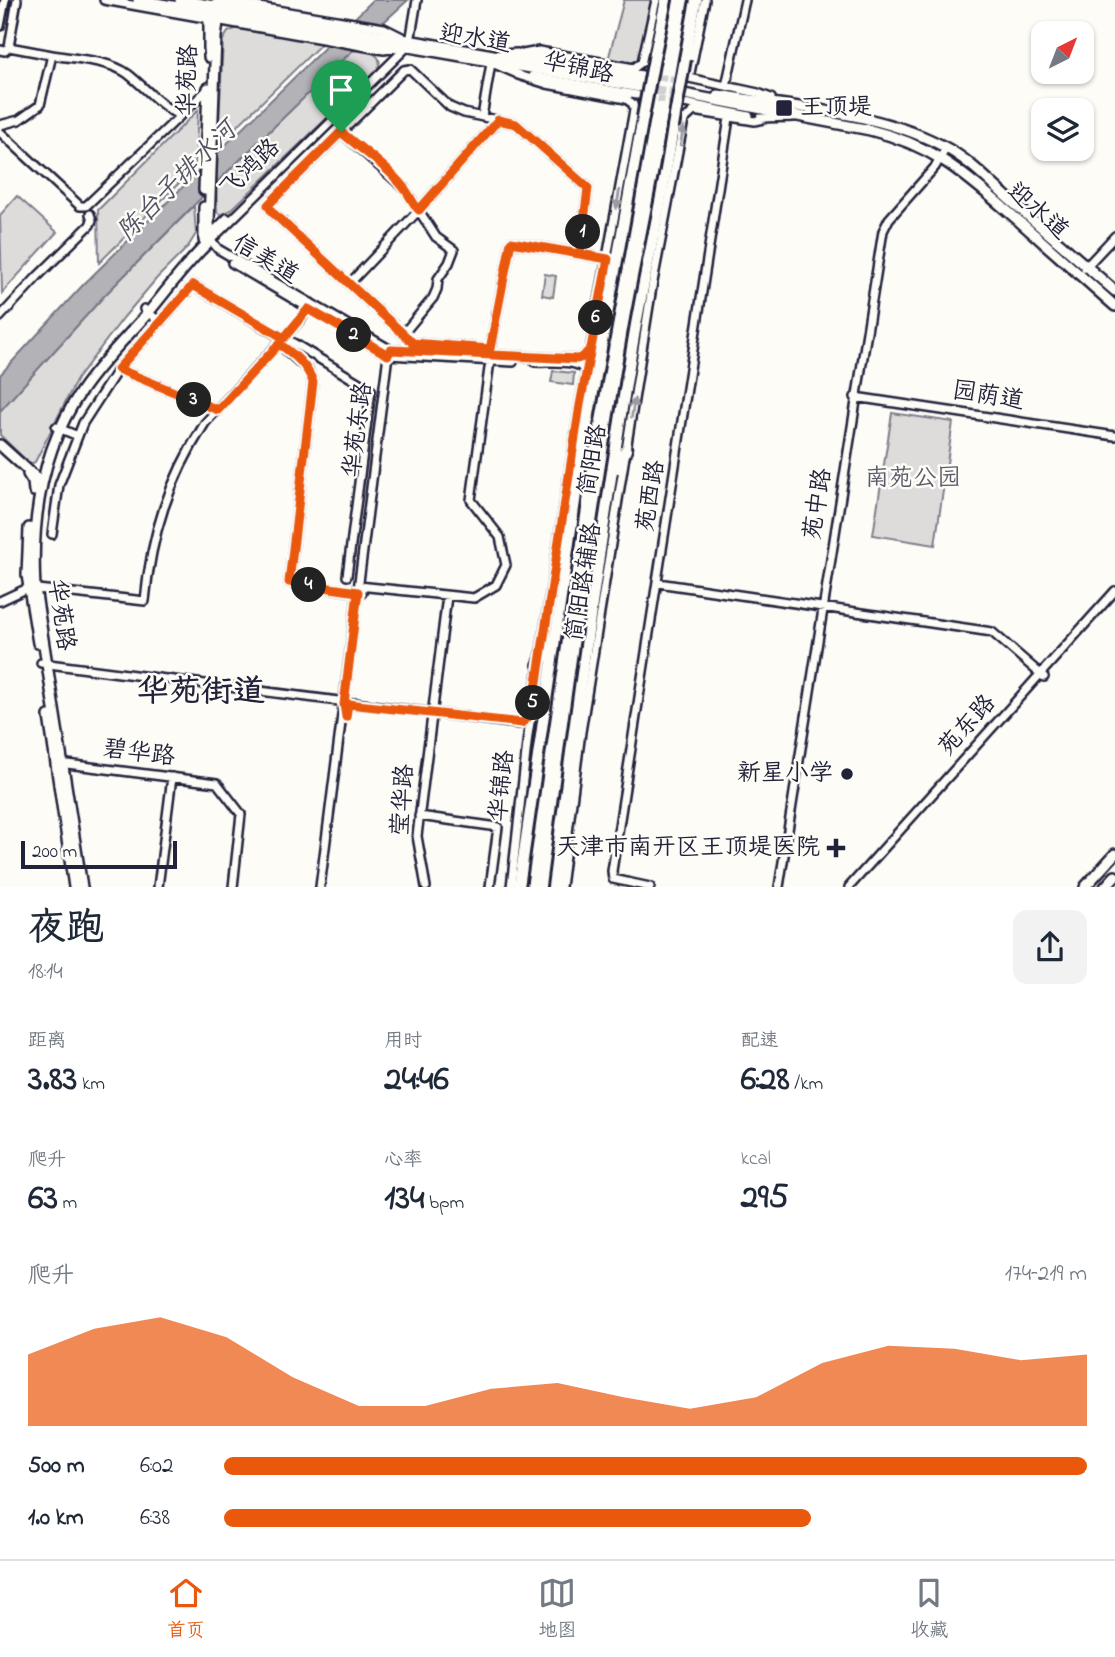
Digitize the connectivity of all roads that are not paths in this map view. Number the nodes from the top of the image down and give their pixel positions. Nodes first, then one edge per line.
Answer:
1 (5, 0) edge
2 (17, 0) edge
3 (104, 0) edge
4 (138, 0) edge
5 (416, 0) edge
6 (656, 0) edge
7 (666, 0) edge
8 (696, 0) edge
9 (705, 0) edge
10 (744, 0) edge
11 (187, 3) edge
12 (216, 5) edge
13 (0, 26) edge
14 (338, 31) junction
15 (375, 37) junction
16 (406, 44) junction
17 (9, 47) junction
18 (0, 50) edge
19 (523, 54) junction
20 (52, 55) junction
21 (490, 60) junction
22 (518, 75) junction
23 (640, 85) junction
24 (726, 86) junction
25 (211, 89) junction
26 (686, 89) junction
27 (771, 98) junction
28 (798, 106) junction
29 (180, 116) junction
30 (482, 117) junction
31 (798, 117) junction
32 (729, 118) junction
33 (764, 119) junction
34 (498, 120) junction
35 (3, 125) edge
36 (341, 132) junction
37 (2, 134) edge
38 (948, 149) junction
39 (942, 161) junction
40 (969, 164) junction
41 (419, 210) junction
42 (90, 214) dead end
43 (1115, 236) edge
44 (206, 242) junction
45 (214, 252) joint
46 (580, 254) junction
47 (608, 259) junction
48 (1086, 266) junction
49 (1079, 275) junction
50 (349, 284) junction
51 (1115, 291) edge
52 (310, 306) junction
53 (1115, 306) edge
54 (146, 310) junction
55 (0, 317) edge
56 (160, 322) junction
57 (403, 334) junction
58 (283, 340) junction
59 (591, 348) junction
60 (390, 356) junction
61 (490, 361) junction
62 (118, 369) junction
63 (586, 372) junction
64 (857, 397) junction
65 (580, 405) junction
66 (218, 410) junction
67 (59, 428) junction
68 (78, 436) junction
69 (1115, 436) edge
70 (0, 447) edge
71 (626, 450) junction
72 (582, 453) junction
73 (35, 478) junction
74 (611, 484) junction
75 (52, 534) dead end
76 (347, 576) dead end
77 (658, 583) junction
78 (32, 588) junction
79 (360, 589) junction
80 (1115, 591) edge
81 (447, 596) junction
82 (2, 597) edge
83 (1115, 598) edge
84 (825, 608) junction
85 (555, 629) junction
86 (46, 663) junction
87 (539, 665) junction
88 (1042, 675) junction
89 (346, 686) junction
90 (332, 701) junction
91 (345, 706) junction
92 (432, 713) junction
93 (532, 714) junction
94 (575, 720) junction
95 (528, 735) junction
96 (60, 763) junction
97 (172, 777) junction
98 (574, 778) junction
99 (419, 816) junction
100 (1115, 854) edge
101 (1115, 876) edge
102 (613, 879) junction
103 (74, 887) edge
104 (82, 887) edge
105 (158, 887) edge
106 (233, 887) edge
107 (322, 887) edge
108 (426, 887) edge
109 (490, 887) edge
110 (511, 887) edge
111 (519, 887) edge
112 (553, 887) edge
113 (561, 887) edge
114 (632, 887) edge
115 (650, 887) edge
116 (781, 887) edge
117 (849, 887) edge
118 (855, 887) edge
119 (1086, 887) edge
120 (1105, 887) edge

1 - 13 street
2 - 17 street
3 - 12 street
4 - 11 main road, 迎水道
5 - 16 street
6 - 19 street
7 - 72 highway, 简阳路, bridge
8 - 74 highway, 简阳路, bridge
9 - 26 street
10 - 24 street
11 - 12 main road, 迎水道
12 - 14 street
12 - 14 street
12 - 14 main road, 迎水道
12 - 25 main road, 华苑路
14 - 15 main road, 迎水道
14 - 15 street
15 - 16 main road, 迎水道
15 - 16 street
16 - 21 main road, 迎水道
16 - 44 street, 飞鸿路
17 - 18 street
17 - 20 street
19 - 21 street
19 - 23 street
20 - 29 street
20 - 35 street
21 - 22 street
21 - 23 main road, 迎水道
21 - 30 street
22 - 23 street
22 -> 47 street, 华锦路
24 - 26 street
24 - 27 street
25 - 29 street
25 - 44 main road, 华苑路
26 - 27 street
26 - 28 main road, 迎水道
26 - 31 main road, 迎水道
26 - 33 street
27 - 28 street
28 - 38 main road, 迎水道
29 - 37 street
30 - 34 street
30 - 36 street
31 - 33 street
31 - 39 main road, 迎水道
32 - 33 street, 简阳路辅路
71 -> 32 street, 简阳路辅路
32 - 77 street, 苑西路
34 - 41 street
34 - 46 street
35 - 37 street
36 - 41 street
36 - 50 street
38 - 39 street, 苑中路
38 - 40 main road, 迎水道
39 - 40 main road
39 - 49 main road, 迎水道
39 - 64 street, 苑中路
40 - 48 main road, 迎水道
41 - 50 street
41 - 57 street
42 - 55 street
43 - 48 street
44 - 45 main road
44 - 52 street, 信美道
44 - 54 main road, 华苑路
45 - 52 street, 信美道
46 - 47 street
46 - 57 street
47 - 59 street, 华锦路
48 - 49 street
48 - 51 main road, 迎水道
49 - 53 main road, 迎水道
50 - 57 street
52 - 58 street
52 - 60 street, 信美道
52 - 60 street, 信美道
54 - 56 street
54 - 67 main road, 华苑路
56 - 58 street
56 - 62 street
58 - 66 street
58 - 76 street
58 - 79 street
59 - 60 street, 信美道
59 - 63 street, 华锦路
60 - 61 street, 信美道
60 - 79 street, 华苑东路
61 - 63 street, 信美道
61 - 81 street
62 - 66 street
62 - 68 street
63 - 65 street, 华锦路
64 - 69 street, 园荫道
64 - 84 street, 苑中路
65 - 72 street
65 - 87 street, 华锦路
66 - 78 street
67 - 68 street
67 - 73 main road, 华苑路
67 - 73 main road, 华苑路
68 - 75 street
70 - 73 main road
71 - 74 highway
71 - 98 street, 简阳路辅路
72 - 85 highway, 简阳路
73 - 78 main road, 华苑路
74 - 94 highway, 简阳路
77 - 84 street
77 - 102 street, 苑西路
78 - 82 street
78 - 86 main road, 华苑路
79 - 81 street
79 - 89 street, 华苑东路
79 - 91 street, 华苑东路
80 - 88 street, 苑东路
81 - 92 street, 莹华路
83 - 88 street, 苑东路
84 - 88 street
84 - 116 street, 苑中路
85 - 87 highway
85 - 111 highway, 简阳路
86 - 90 street
86 - 96 main road, 华苑路
87 - 93 street, 华锦路
88 - 117 street, 苑东路
88 - 118 street, 苑东路
89 - 90 street
89 - 91 street, 华苑东路
90 - 91 street
90 - 91 street
91 - 92 street
91 - 107 street, 华苑东路
92 - 93 street
92 - 95 street
92 - 99 street, 莹华路
93 - 95 street, 华锦路
94 - 98 street
94 - 112 highway, 简阳路
95 - 110 street, 华锦路
96 - 97 street, 碧华路
96 - 103 main road, 华苑路
96 - 104 main road, 华苑路
97 - 105 street
97 - 106 street, 碧华路
98 - 113 street, 简阳路辅路
99 - 108 street, 莹华路
99 - 109 street
100 - 119 main road
101 - 120 main road
102 - 114 street
102 - 115 street

